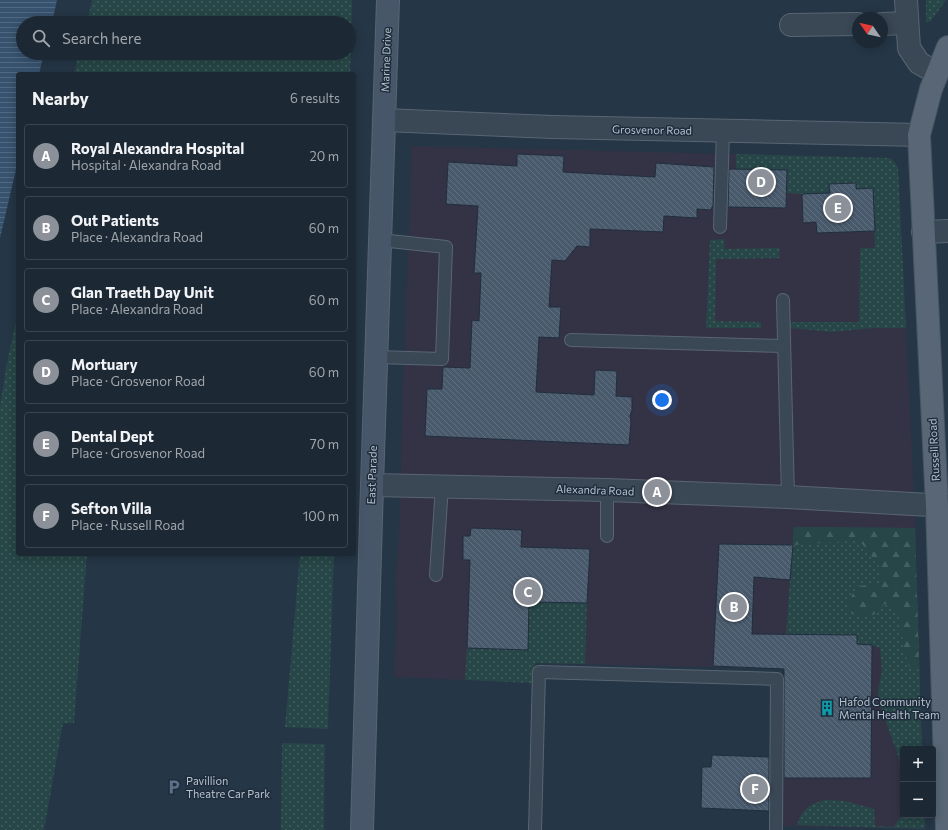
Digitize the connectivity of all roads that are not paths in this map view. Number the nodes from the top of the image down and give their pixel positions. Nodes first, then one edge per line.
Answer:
1 (388, 0) edge
2 (906, 0) edge
3 (907, 23) junction
4 (852, 24) edge
5 (888, 24) edge
6 (792, 25) dead end
7 (948, 47) edge
8 (937, 74) junction
9 (384, 120) junction
10 (722, 131) junction
11 (919, 135) junction
12 (720, 227) dead end
13 (948, 231) edge
14 (923, 232) junction
15 (380, 240) junction
16 (783, 300) dead end
17 (572, 340) dead end
18 (784, 346) junction
19 (376, 357) junction
20 (372, 485) junction
21 (442, 486) junction
22 (607, 490) junction
23 (788, 497) junction
24 (943, 506) edge
25 (607, 536) dead end
26 (436, 575) dead end
27 (362, 830) edge
28 (534, 830) edge
29 (776, 830) edge
30 (947, 830) edge

1 - 9 main road, Marine Drive
2 - 3 street
3 - 5 street
3 - 8 street
4 - 6 street
7 - 8 main road, Russell Road
8 - 11 main road, Russell Road
9 - 10 street, Grosvenor Road
9 - 15 main road, East Parade
10 - 11 street, Grosvenor Road
10 - 12 lane
11 - 14 main road, Russell Road
13 - 14 street
14 - 24 main road, Russell Road
15 - 19 main road, East Parade
15 - 19 lane
16 - 18 lane
17 - 18 lane
18 - 23 lane
19 - 20 main road, East Parade
20 - 21 street, Alexandra Road
20 - 27 main road, East Parade
21 - 22 street, Alexandra Road
21 - 26 lane
22 - 23 street, Alexandra Road
22 - 25 lane
23 - 24 street, Alexandra Road
24 - 30 main road, Russell Road
28 - 29 lane

